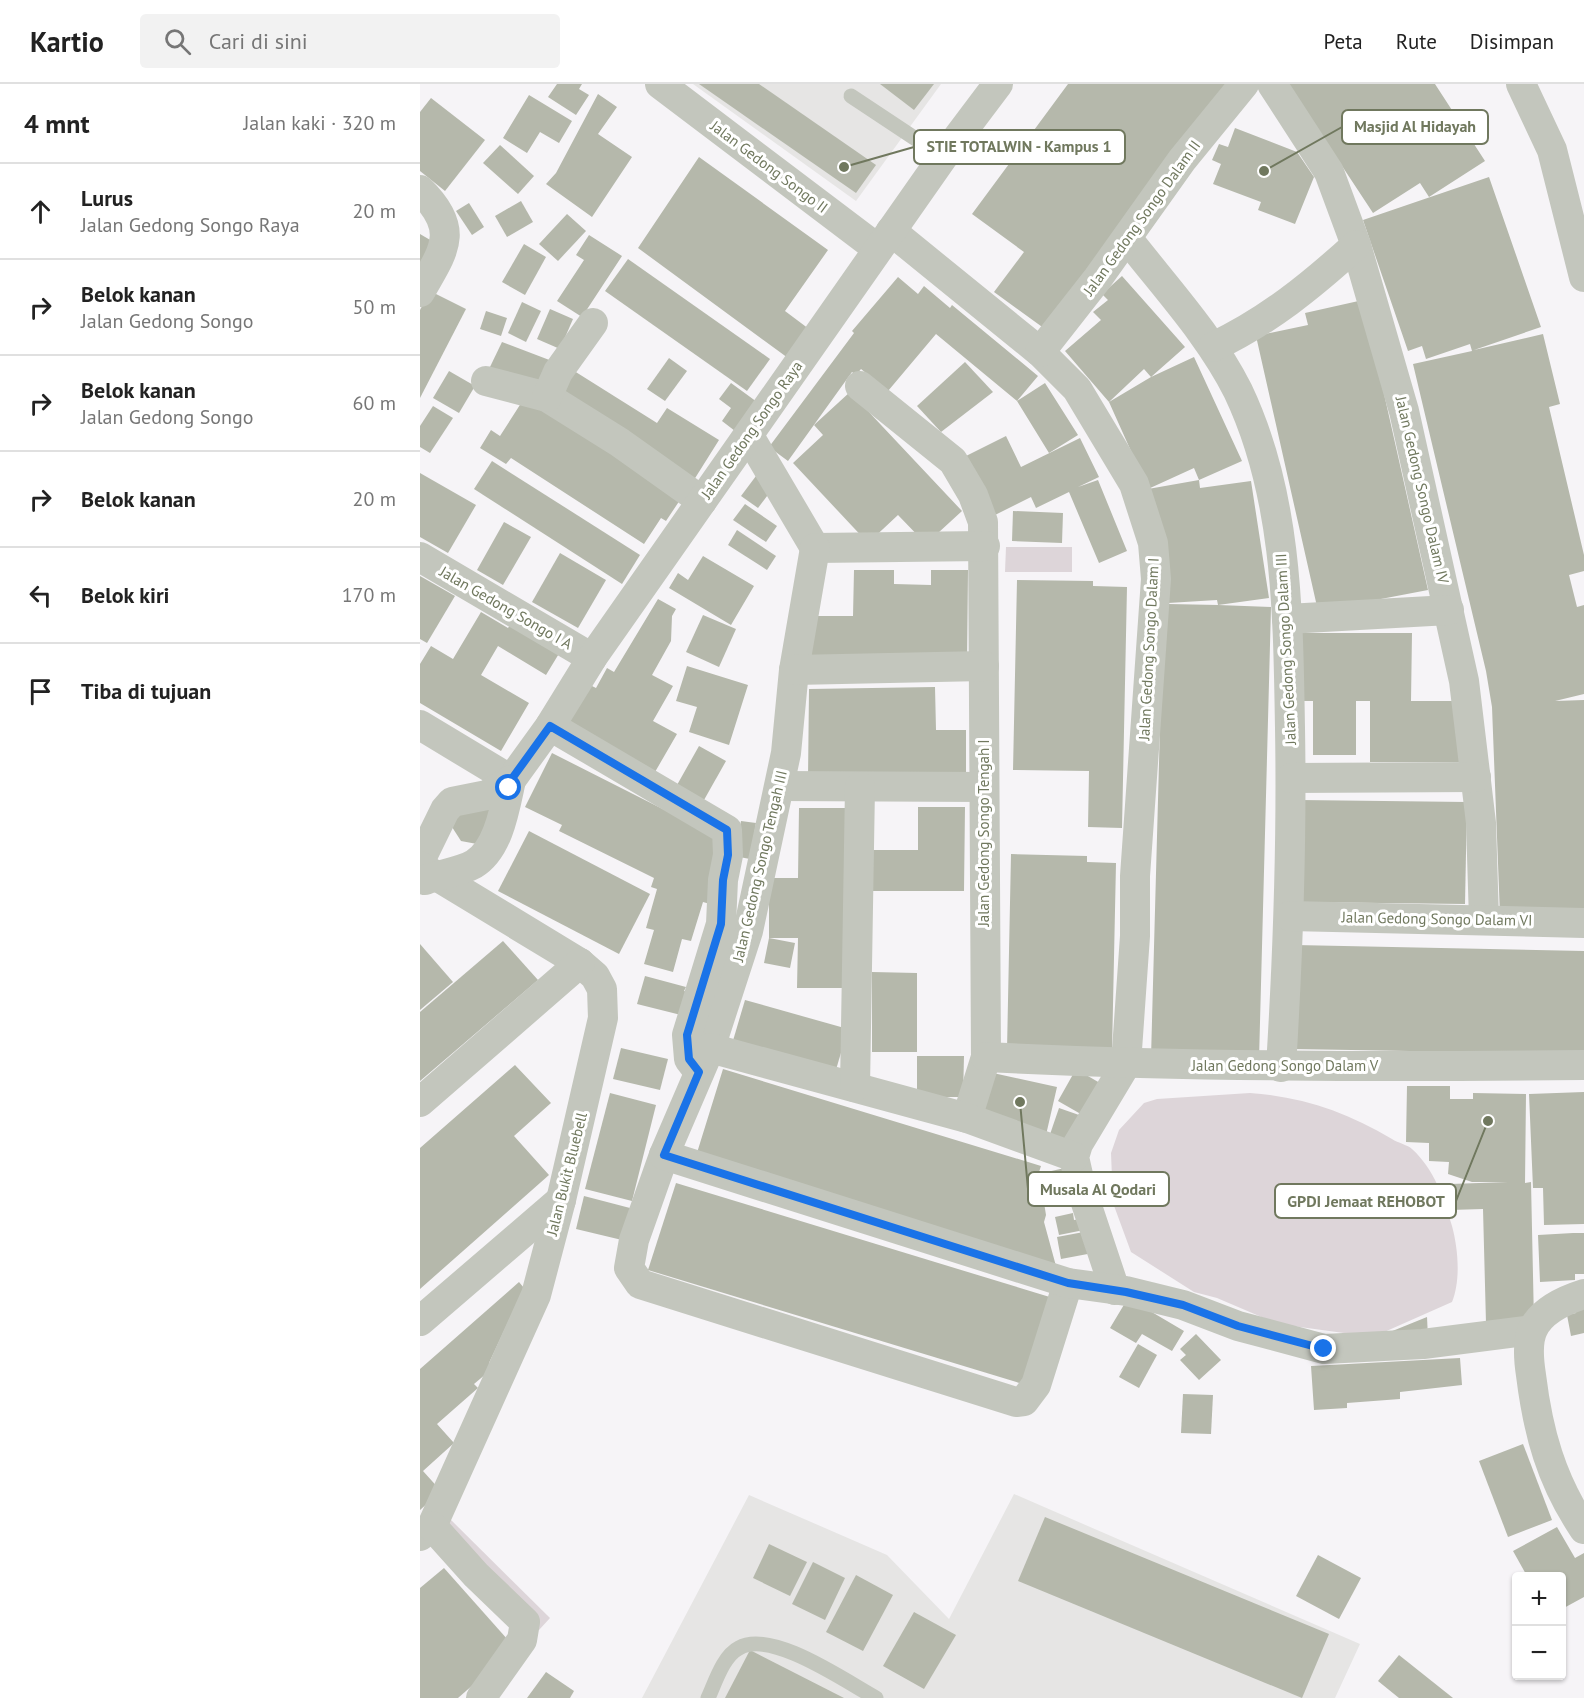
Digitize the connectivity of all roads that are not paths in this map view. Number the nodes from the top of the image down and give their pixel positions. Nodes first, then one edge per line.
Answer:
1 (660, 84) edge
2 (998, 84) edge
3 (1244, 84) edge
4 (1272, 84) edge
5 (1521, 84) edge
6 (851, 96) dead end
7 (943, 157) junction
8 (420, 190) edge
9 (1127, 238) junction
10 (884, 240) junction
11 (1356, 245) junction
12 (1583, 270) edge
13 (420, 292) edge
14 (593, 323) dead end
15 (1213, 347) junction
16 (1040, 352) junction
17 (486, 381) dead end
18 (860, 386) dead end
19 (547, 397) junction
20 (749, 436) junction
21 (702, 501) junction
22 (985, 546) junction
23 (815, 548) junction
24 (420, 557) edge
25 (1449, 610) junction
26 (1287, 619) junction
27 (592, 658) junction
28 (984, 666) junction
29 (794, 670) junction
30 (420, 725) edge
31 (550, 726) junction
32 (1476, 777) junction
33 (1291, 778) junction
34 (511, 780) junction
35 (780, 786) junction
36 (860, 787) junction
37 (982, 787) junction
38 (424, 871) edge
39 (1290, 916) junction
40 (1484, 920) junction
41 (1584, 923) edge
42 (580, 963) junction
43 (986, 1057) junction
44 (704, 1060) junction
45 (1126, 1064) junction
46 (1584, 1065) edge
47 (1281, 1067) junction
48 (855, 1087) junction
49 (420, 1102) edge
50 (967, 1118) junction
51 (664, 1155) junction
52 (1074, 1157) junction
53 (561, 1200) junction
54 (1068, 1283) junction
55 (1115, 1290) junction
56 (1584, 1294) edge
57 (420, 1321) edge
58 (1532, 1330) junction
59 (1584, 1529) edge
60 (426, 1531) edge
61 (481, 1698) edge
62 (708, 1698) edge
63 (876, 1698) edge

1 - 10 street, Jalan Gedong Songo II
2 - 7 street, Jalan Gedong Songo Raya
3 - 9 street, Jalan Gedong Songo Dalam II
4 - 11 street, Jalan Gedong Songo Dalam IV
5 - 12 street
6 - 7 lane
7 - 10 street, Jalan Gedong Songo Raya
8 - 13 street
9 - 15 street, Jalan Gedong Songo Dalam III
9 - 16 street, Jalan Gedong Songo Dalam II
10 - 16 street, Jalan Gedong Songo Dalam I
10 - 20 street, Jalan Gedong Songo Raya
11 - 15 street
11 - 25 street, Jalan Gedong Songo Dalam IV
14 - 19 street
15 - 26 street, Jalan Gedong Songo Dalam III
16 - 45 street, Jalan Gedong Songo Dalam I
17 - 19 street
18 - 22 street, Jalan Gedong Songo Tengah I
19 - 21 street
20 - 21 street, Jalan Gedong Songo Raya
20 - 23 street
21 - 27 street, Jalan Gedong Songo Raya
22 - 23 street
22 - 28 street, Jalan Gedong Songo Tengah I
23 - 29 street, Jalan Gedong Songo Tengah III
24 - 27 street, Jalan Gedong Songo I A
25 - 26 street
25 - 32 street, Jalan Gedong Songo Dalam IV
26 - 33 street, Jalan Gedong Songo Dalam III
27 - 31 street, Jalan Gedong Songo Raya
28 - 29 street
28 - 37 street, Jalan Gedong Songo Tengah I
29 - 35 street, Jalan Gedong Songo Tengah III
30 - 34 street
31 - 34 street, Jalan Gedong Songo Raya
31 - 44 street
32 - 33 street
32 - 40 street, Jalan Gedong Songo Dalam IV
33 - 39 street, Jalan Gedong Songo Dalam III
34 - 38 street
34 - 38 street
35 - 36 street
35 - 44 street, Jalan Gedong Songo Tengah III
36 - 37 street
36 - 48 street
37 - 43 street, Jalan Gedong Songo Tengah I
38 - 42 street, Jalan Bukit Bluebell
39 - 40 street, Jalan Gedong Songo Dalam VI
39 - 47 street, Jalan Gedong Songo Dalam III
40 - 41 street, Jalan Gedong Songo Dalam VI
42 - 49 street
42 - 53 street, Jalan Bukit Bluebell
43 - 45 street, Jalan Gedong Songo Dalam V
43 - 50 street, Jalan Gedong Songo Tengah I
44 - 48 street
44 - 51 street, Jalan Gedong Songo Tengah III
45 - 47 street, Jalan Gedong Songo Dalam V
45 - 52 street
46 - 47 street, Jalan Gedong Songo Dalam V
48 - 50 street
50 - 52 street
51 - 54 street
51 - 54 street, Jalan Gedong Songo Tengah III
52 - 55 street
53 - 57 street
53 - 60 street, Jalan Bukit Bluebell
54 - 55 street
55 - 58 street
56 - 58 street
58 - 59 street
60 - 61 street
62 - 63 lane

